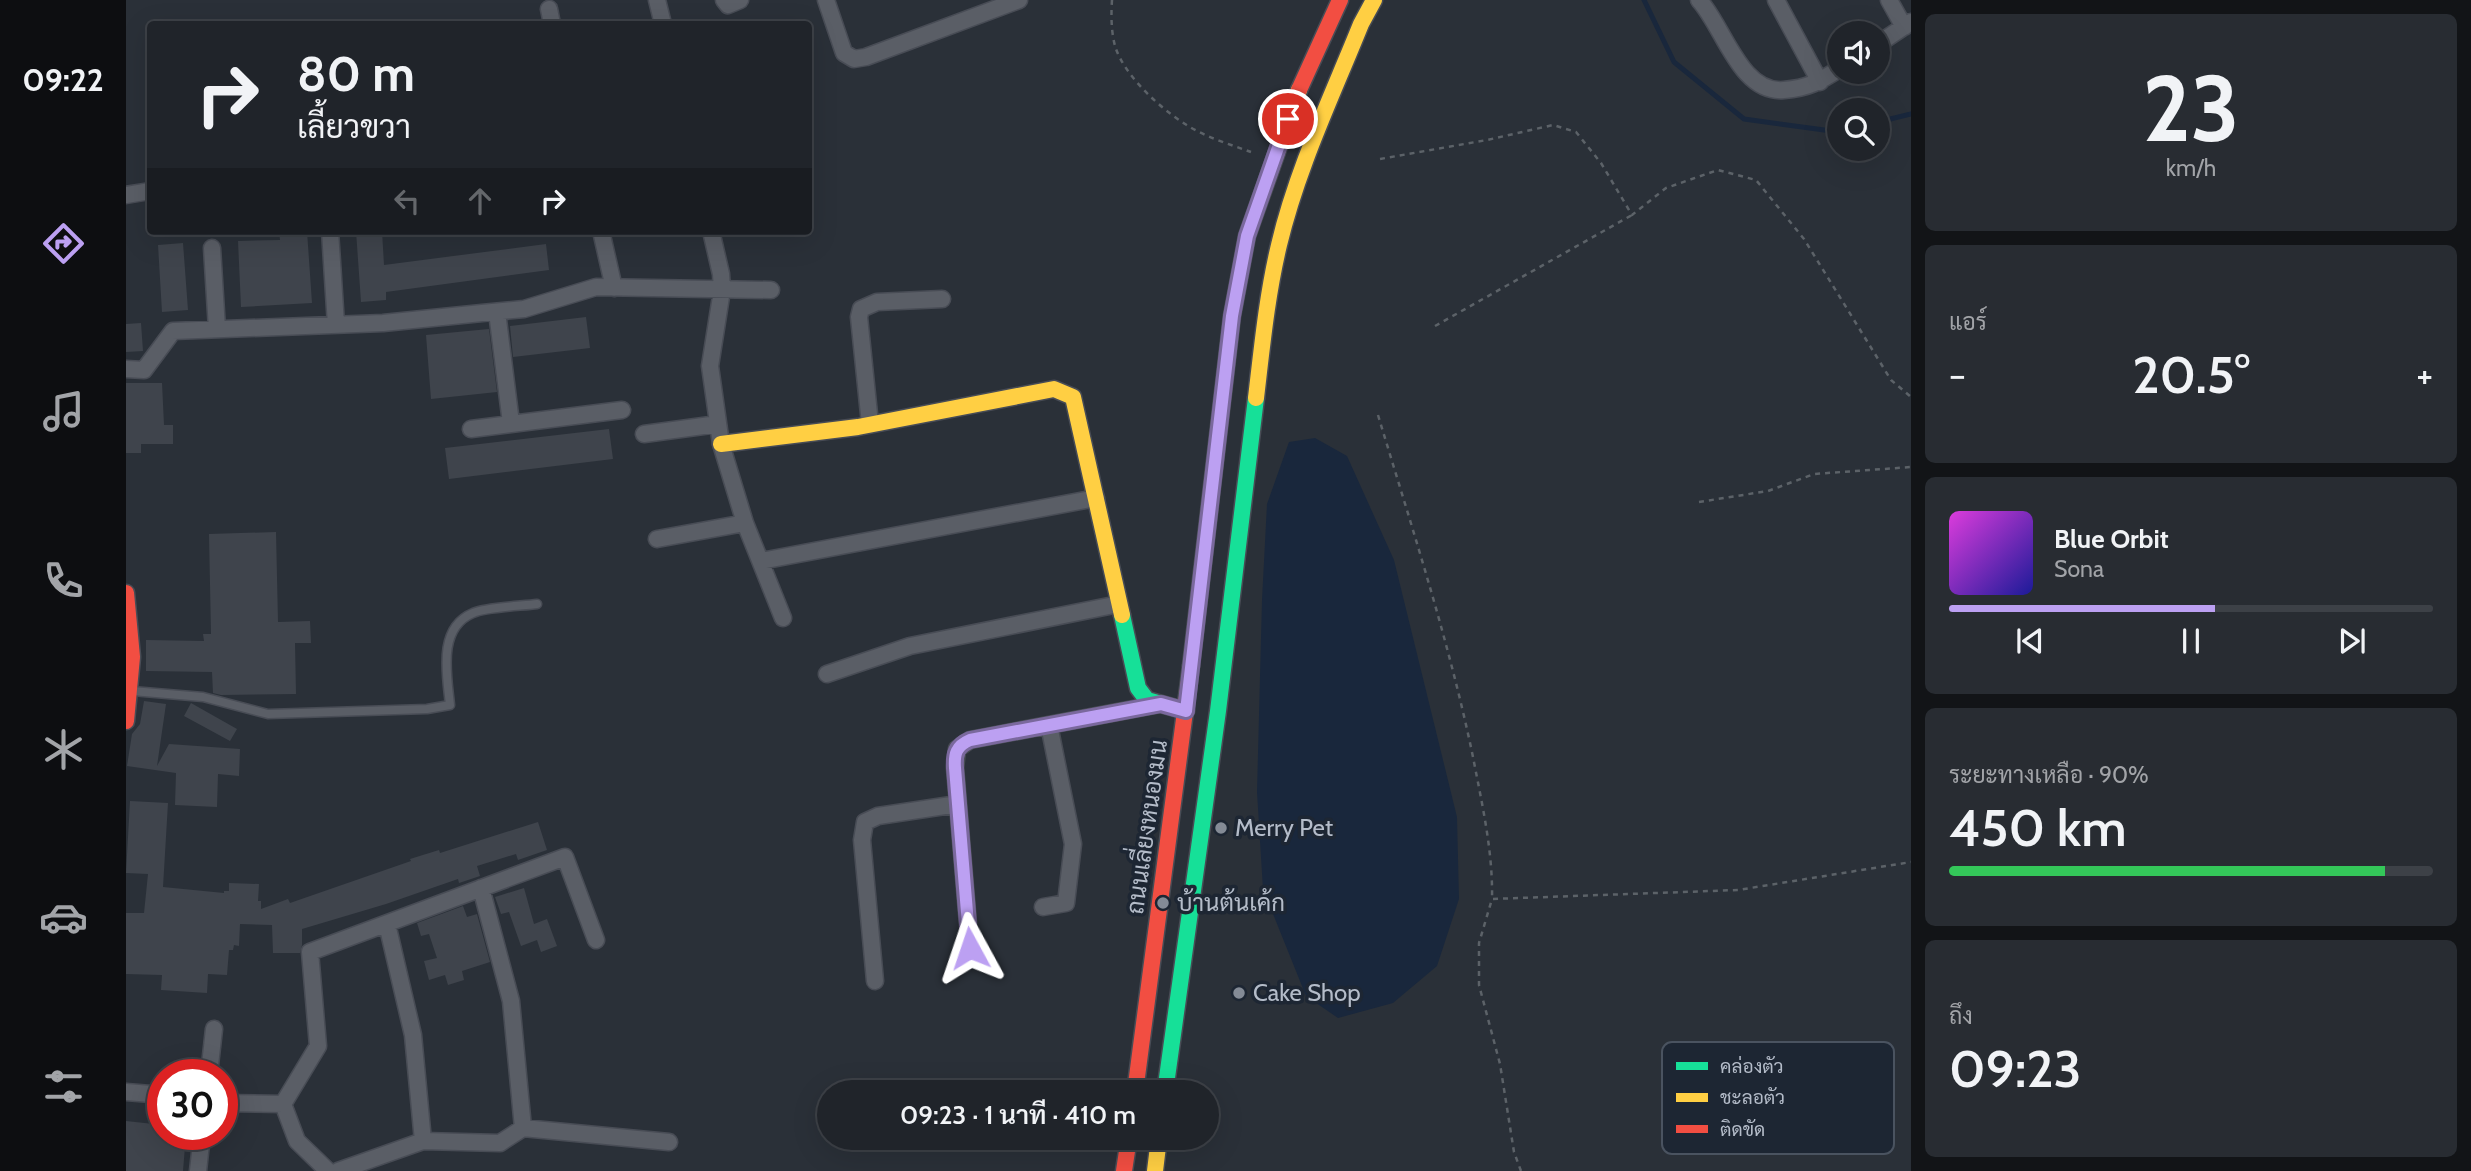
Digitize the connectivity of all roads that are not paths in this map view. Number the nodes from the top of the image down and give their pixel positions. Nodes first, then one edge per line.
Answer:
1 (657, 0) edge
2 (724, 0) edge
3 (740, 0) edge
4 (826, 0) edge
5 (1018, 0) edge
6 (1340, 0) edge
7 (1374, 0) edge
8 (1700, 0) edge
9 (1776, 0) edge
10 (1889, 0) edge
11 (662, 21) edge
12 (1907, 24) edge
13 (1890, 36) edge
14 (1827, 77) edge
15 (1820, 82) junction
16 (147, 192) edge
17 (126, 195) edge
18 (330, 235) edge
19 (602, 235) edge
20 (712, 235) edge
21 (212, 248) dead end
22 (614, 288) junction
23 (722, 290) junction
24 (771, 290) dead end
25 (942, 299) dead end
26 (497, 312) junction
27 (336, 325) junction
28 (217, 329) junction
29 (126, 369) edge
30 (622, 410) dead end
31 (511, 423) junction
32 (718, 424) junction
33 (870, 424) junction
34 (471, 429) dead end
35 (644, 434) dead end
36 (721, 444) junction
37 (1096, 499) junction
38 (745, 523) junction
39 (657, 539) dead end
40 (761, 561) junction
41 (126, 593) edge
42 (537, 604) dead end
43 (1119, 604) junction
44 (783, 618) dead end
45 (827, 674) dead end
46 (132, 691) junction
47 (1161, 704) junction
48 (1186, 711) junction
49 (126, 717) edge
50 (1049, 725) junction
51 (958, 804) junction
52 (481, 888) junction
53 (1043, 907) dead end
54 (387, 923) junction
55 (596, 940) dead end
56 (970, 948) dead end
57 (875, 981) dead end
58 (214, 1029) dead end
59 (211, 1059) edge
60 (1137, 1080) edge
61 (1168, 1080) edge
62 (126, 1092) edge
63 (147, 1094) edge
64 (238, 1103) edge
65 (283, 1104) junction
66 (523, 1128) junction
67 (424, 1141) junction
68 (669, 1142) dead end
69 (200, 1150) edge
70 (1127, 1150) edge
71 (1158, 1150) edge
72 (198, 1171) edge
73 (328, 1171) edge
74 (338, 1171) edge
75 (1124, 1171) edge
76 (1155, 1171) edge

1 - 11 street
2 - 3 street
4 - 5 street
6 - 48 main road, ถนนเลี่ยงหนองมน
7 - 61 main road
8 - 15 street
9 - 15 street
10 - 12 street
12 - 13 street
14 - 15 street
16 - 17 street
18 - 27 street
19 - 22 street
20 - 23 street
21 - 28 street
22 - 23 street
22 - 26 street
23 - 24 street
23 - 32 street
25 - 33 street
26 - 27 street
26 - 31 street
27 - 28 street
28 - 29 street
30 - 31 street
31 - 34 street
32 - 35 street
32 - 36 street
33 - 36 main road
33 - 37 main road
36 - 38 street
37 - 40 street
37 - 43 main road
38 - 39 street
38 - 40 street
40 - 44 street
41 - 46 main road
42 - 46 lane
43 - 45 street
43 - 47 main road
46 - 49 main road
47 - 48 main road
47 - 50 street
48 - 60 main road, ถนนเลี่ยงหนองมน
50 - 51 street
50 - 53 street
51 - 56 street
51 - 57 street
52 - 54 street
52 - 55 street
52 - 66 street
54 - 65 street
54 - 67 street
58 - 59 street
62 - 63 street
64 - 65 street
65 - 73 street
66 - 67 street
66 - 68 street
67 - 74 street
69 - 72 street
70 - 75 main road
71 - 76 main road

